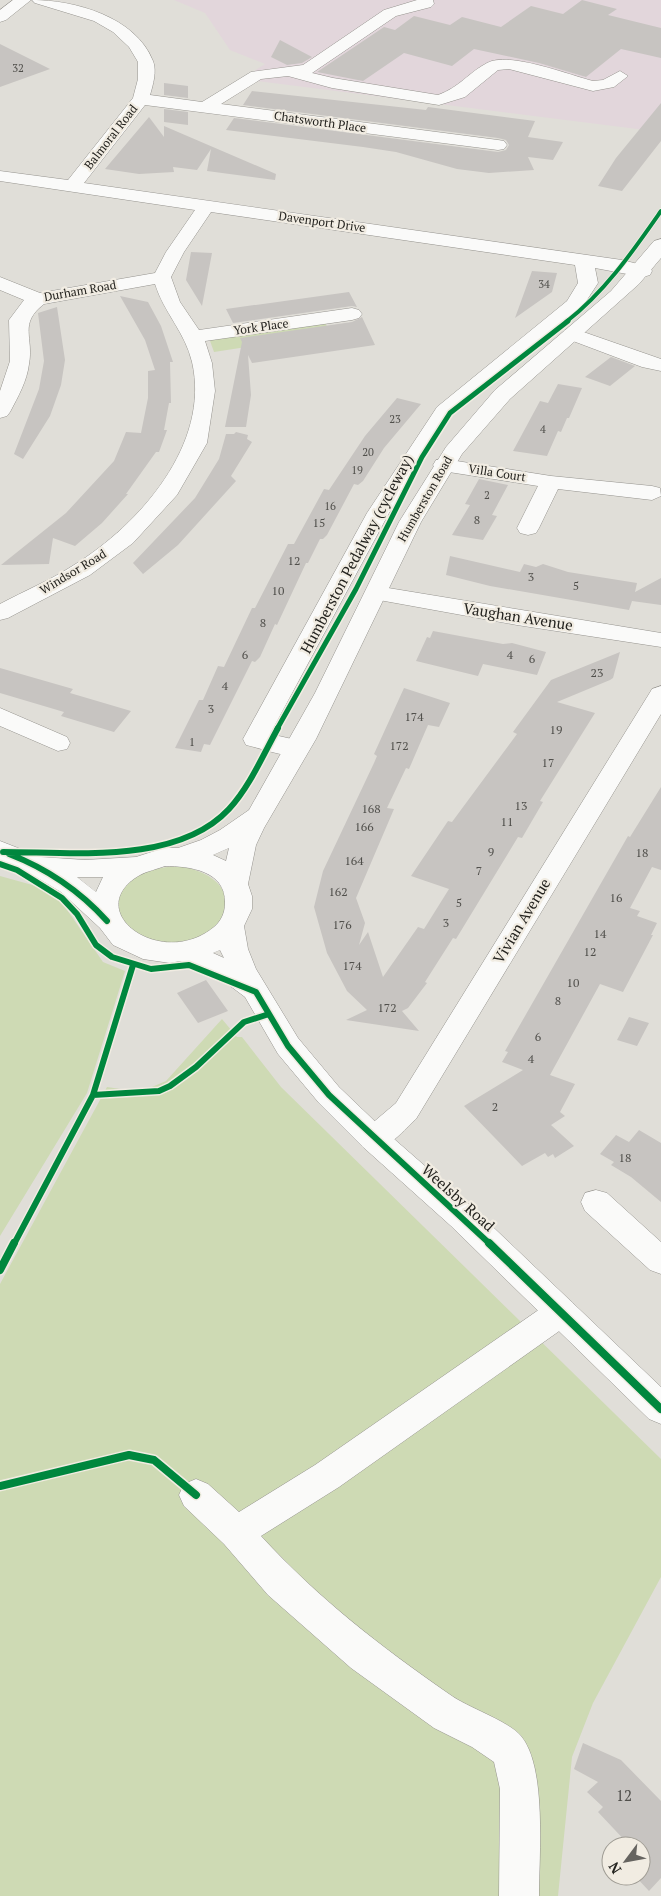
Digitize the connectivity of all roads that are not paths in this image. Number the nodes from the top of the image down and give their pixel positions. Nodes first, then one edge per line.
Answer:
1 (23, 0) edge
2 (40, 0) edge
3 (425, 0) edge
4 (0, 17) edge
5 (288, 71) junction
6 (620, 76) dead end
7 (142, 99) junction
8 (205, 106) junction
9 (498, 145) dead end
10 (0, 176) edge
11 (72, 187) junction
12 (207, 205) junction
13 (661, 245) edge
14 (584, 260) junction
15 (643, 271) junction
16 (162, 277) junction
17 (0, 283) edge
18 (38, 299) junction
19 (352, 314) dead end
20 (572, 334) junction
21 (194, 337) junction
22 (661, 365) edge
23 (0, 412) edge
24 (444, 465) junction
25 (551, 482) junction
26 (652, 493) dead end
27 (528, 528) dead end
28 (0, 592) edge
29 (376, 593) junction
30 (10, 608) edge
31 (661, 640) edge
32 (661, 694) edge
33 (0, 716) edge
34 (58, 743) dead end
35 (296, 748) junction
36 (262, 809) junction
37 (0, 850) edge
38 (180, 857) junction
39 (36, 864) junction
40 (135, 866) junction
41 (235, 884) junction
42 (107, 921) junction
43 (231, 927) junction
44 (184, 951) junction
45 (256, 992) junction
46 (374, 1139) junction
47 (596, 1202) dead end
48 (661, 1261) edge
49 (561, 1312) junction
50 (661, 1409) edge
51 (196, 1495) dead end
52 (236, 1533) junction
53 (519, 1896) edge

1 - 4 street
2 - 7 street, Balmoral Road
3 - 5 street
5 - 6 street
5 - 8 street
7 - 8 street, Chatsworth Place
7 - 11 street, Balmoral Road
8 - 9 street, Chatsworth Place
10 - 11 street, Davenport Drive
11 - 12 street, Davenport Drive
12 - 14 street, Davenport Drive
12 - 16 street
13 - 15 street, Humberston Road
14 - 15 street, Davenport Drive
14 - 35 street
15 - 20 street, Humberston Road
16 - 18 street, Durham Road
16 - 21 street, Windsor Road
17 - 18 street, Durham Road
18 - 23 street
19 - 21 street, York Place
20 - 22 street
20 - 24 street, Humberston Road
21 - 30 street, Windsor Road
24 - 25 street, Villa Court
24 - 29 street, Humberston Road
25 - 26 street, Villa Court
25 - 27 street, Villa Court
28 - 30 street
29 - 31 street, Vaughan Avenue
29 - 35 street, Humberston Road
32 - 46 street, Vivian Avenue
33 - 34 street
35 - 36 street, Humberston Road
36 - 38 street, Humberston Road
36 - 41 street, Humberston Road
37 - 39 street
38 - 40 street
38 - 41 street
39 - 40 street
39 - 42 street
40 - 42 street
41 - 43 street
42 - 44 street
43 - 44 street
43 - 45 street, Weelsby Road
44 - 45 street, Weelsby Road
45 - 46 street, Weelsby Road
46 - 49 street, Weelsby Road
47 - 48 street
49 - 50 street, Weelsby Road
49 - 52 street
51 - 52 street
52 - 53 street

